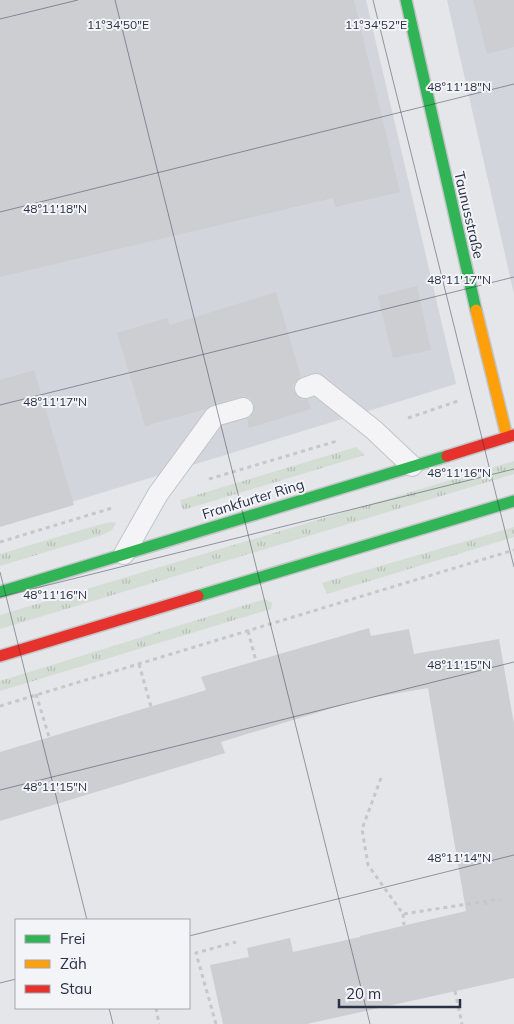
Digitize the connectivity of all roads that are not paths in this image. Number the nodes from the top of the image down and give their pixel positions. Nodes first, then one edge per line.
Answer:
1 (406, 0) edge
2 (305, 388) dead end
3 (243, 408) dead end
4 (510, 436) edge
5 (412, 466) junction
6 (514, 501) edge
7 (124, 554) junction
8 (0, 592) edge
9 (0, 656) edge

1 - 4 main road, Taunusstraße
2 - 5 lane
3 - 7 lane
4 - 5 main road, Frankfurter Ring
5 - 7 main road, Frankfurter Ring
6 - 9 main road
7 - 8 main road, Frankfurter Ring

